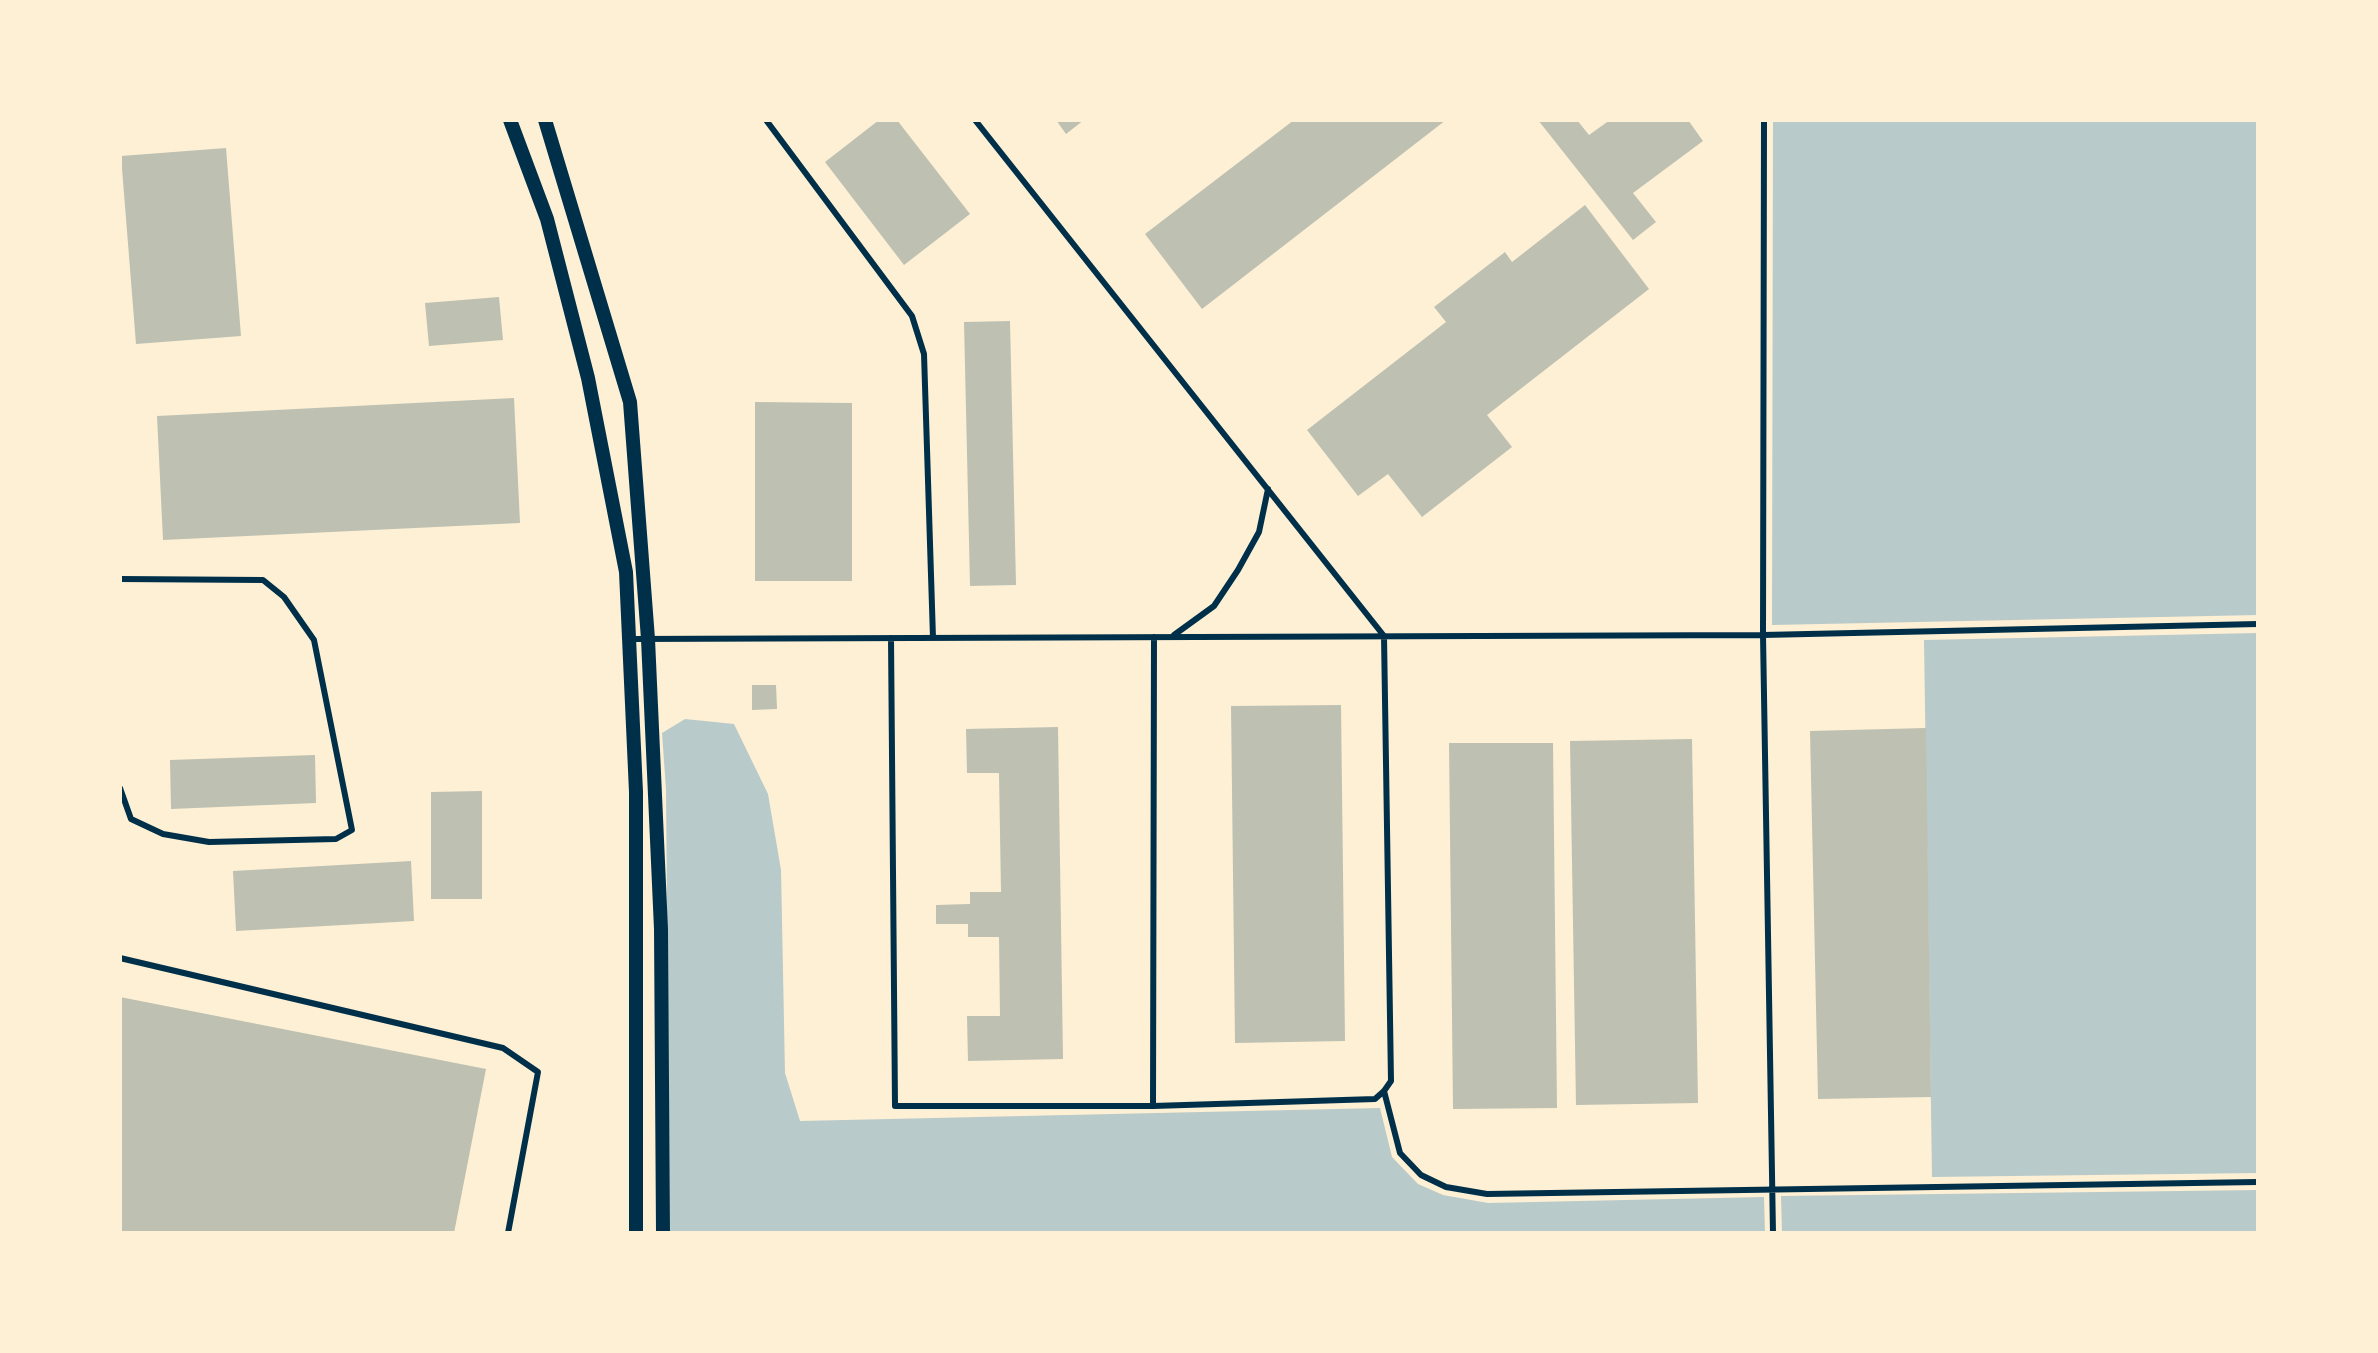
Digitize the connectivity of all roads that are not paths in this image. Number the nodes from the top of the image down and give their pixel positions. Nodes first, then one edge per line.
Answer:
1 (510, 120) edge
2 (545, 120) edge
3 (766, 120) edge
4 (975, 120) edge
5 (1764, 120) edge
6 (1268, 489) junction
7 (120, 579) edge
8 (2258, 624) edge
9 (1763, 635) junction
10 (1384, 636) junction
11 (1154, 637) junction
12 (1172, 637) junction
13 (891, 638) junction
14 (933, 638) junction
15 (631, 639) junction
16 (648, 639) junction
17 (120, 788) edge
18 (120, 958) edge
19 (1384, 1091) junction
20 (1153, 1106) junction
21 (2258, 1182) edge
22 (1772, 1188) junction
23 (508, 1233) edge
24 (636, 1233) edge
25 (663, 1233) edge
26 (1773, 1233) edge

1 - 15 street
2 - 16 street
3 - 14 lane
4 - 6 lane
5 - 9 lane
6 - 10 lane
6 - 12 lane
7 - 17 lane
8 - 9 lane
9 - 10 lane
9 - 22 lane
10 - 12 lane
10 - 19 lane
11 - 12 lane
11 - 14 lane
11 - 20 lane
13 - 14 lane
13 - 16 lane
13 - 20 lane
15 - 16 lane
15 - 24 street
16 - 25 street
18 - 23 lane
19 - 20 lane
19 - 22 lane
21 - 22 lane
22 - 26 lane

